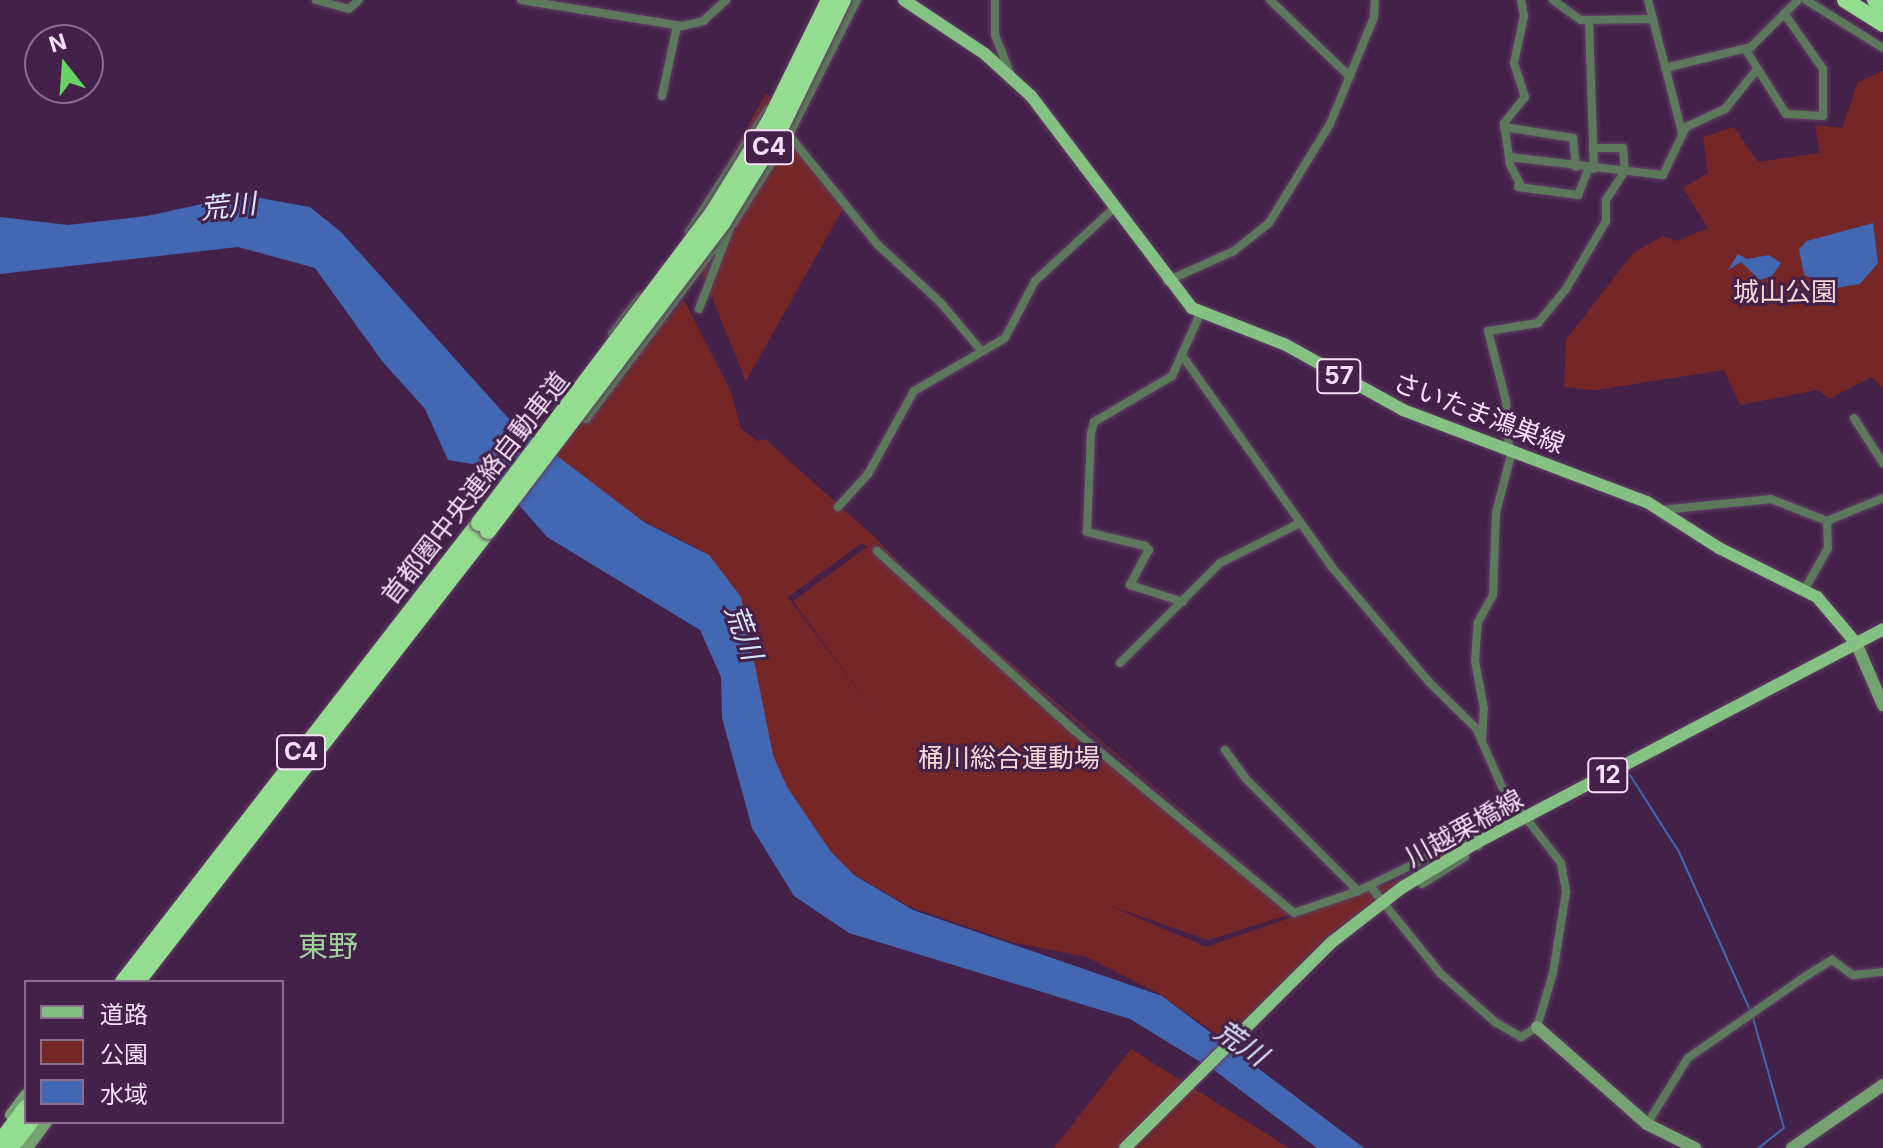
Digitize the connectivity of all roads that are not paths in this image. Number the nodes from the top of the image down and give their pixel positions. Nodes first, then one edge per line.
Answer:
1 (316, 0) edge
2 (359, 0) edge
3 (521, 0) edge
4 (726, 0) edge
5 (820, 0) edge
6 (829, 0) edge
7 (843, 0) edge
8 (857, 0) edge
9 (904, 0) edge
10 (995, 0) edge
11 (1270, 0) edge
12 (1375, 0) edge
13 (1553, 0) edge
14 (1648, 0) edge
15 (1798, 0) edge
16 (1806, 0) edge
17 (1845, 0) edge
18 (1875, 0) edge
19 (1524, 1) edge
20 (1883, 6) edge
21 (1784, 13) junction
22 (1653, 19) junction
23 (1589, 21) junction
24 (1883, 24) edge
25 (677, 26) junction
26 (1883, 48) edge
27 (1746, 50) junction
28 (1665, 68) junction
29 (1755, 72) junction
30 (1350, 77) junction
31 (1013, 79) junction
32 (662, 96) dead end
33 (768, 108) junction
34 (1504, 127) junction
35 (1682, 132) junction
36 (789, 135) junction
37 (1593, 148) junction
38 (1509, 157) junction
39 (1576, 167) junction
40 (1592, 169) junction
41 (1625, 171) junction
42 (1113, 209) junction
43 (731, 225) junction
44 (1166, 281) junction
45 (699, 309) dead end
46 (1201, 312) junction
47 (623, 319) junction
48 (650, 336) junction
49 (979, 348) junction
50 (1184, 358) junction
51 (1854, 418) dead end
52 (1511, 450) junction
53 (1883, 463) edge
54 (1883, 498) edge
55 (838, 507) dead end
56 (1661, 510) junction
57 (1827, 521) junction
58 (1300, 523) junction
59 (877, 551) dead end
60 (1805, 589) junction
61 (1183, 602) junction
62 (1883, 629) edge
63 (1856, 643) junction
64 (1120, 663) dead end
65 (1883, 705) edge
66 (1482, 743) junction
67 (1225, 750) dead end
68 (1523, 820) junction
69 (1476, 843) junction
70 (1422, 884) dead end
71 (1370, 886) junction
72 (1358, 891) junction
73 (1379, 897) dead end
74 (1387, 907) dead end
75 (1883, 972) edge
76 (125, 980) edge
77 (139, 980) edge
78 (1537, 1027) junction
79 (1883, 1085) edge
80 (24, 1098) edge
81 (24, 1111) edge
82 (28, 1124) edge
83 (45, 1124) edge
84 (1647, 1124) junction
85 (0, 1129) edge
86 (0, 1142) edge
87 (34, 1145) edge
88 (10, 1148) edge
89 (1125, 1148) edge
90 (1695, 1148) edge
91 (1792, 1148) edge

1 - 2 street
3 - 25 street
4 - 25 street
5 - 33 street
6 - 76 highway, 首都圏中央連絡自動車道 / C4, bridge
7 - 77 highway, 首都圏中央連絡自動車道 / C4, bridge
8 - 36 street
9 - 31 main road, さいたま鴻巣線 / 57
10 - 31 street
11 - 30 street
12 - 30 street
13 - 23 street
14 - 22 street
15 - 21 street
16 - 26 street
17 - 24 highway
18 - 20 highway
19 - 34 street
21 - 27 street
21 - 29 street
22 - 23 street
22 - 28 street
23 - 37 street
25 - 32 street
27 - 28 street
27 - 29 street
28 - 35 street
29 - 35 street
30 - 44 street
31 - 42 main road, さいたま鴻巣線 / 57
33 - 36 street
33 - 47 street
34 - 38 street
34 - 39 street
35 - 41 street
36 - 43 street
36 - 49 street
37 - 40 street
37 - 41 street
38 - 39 street
38 - 40 street
39 - 40 street
40 - 41 street
41 - 52 street
42 - 44 main road, さいたま鴻巣線 / 57
42 - 49 street
43 - 45 street
43 - 48 street
44 - 46 main road, さいたま鴻巣線 / 57
46 - 50 street
46 - 52 main road, さいたま鴻巣線 / 57
47 - 48 street
47 - 48 street
49 - 55 street
50 - 58 street
50 - 61 street
51 - 53 street
52 - 56 main road, さいたま鴻巣線 / 57
52 - 66 street
54 - 57 street
56 - 57 street
56 - 60 main road, さいたま鴻巣線 / 57
57 - 60 street
58 - 61 street
58 - 66 street
59 - 72 street
60 - 63 main road, さいたま鴻巣線 / 57
61 - 64 street
62 - 63 main road, 川越栗橋線 / 12
63 - 65 street
63 - 68 main road, 川越栗橋線 / 12
66 - 68 street
67 - 72 street
68 - 69 main road, 川越栗橋線 / 12
68 - 78 street
69 - 70 street
69 - 71 street
69 - 89 main road, 川越栗橋線 / 12
71 - 72 street
71 - 73 street
74 - 78 street
75 - 84 street
78 - 84 street
79 - 91 street
80 - 85 street
81 - 86 highway
82 - 88 highway
83 - 87 street
84 - 90 street

